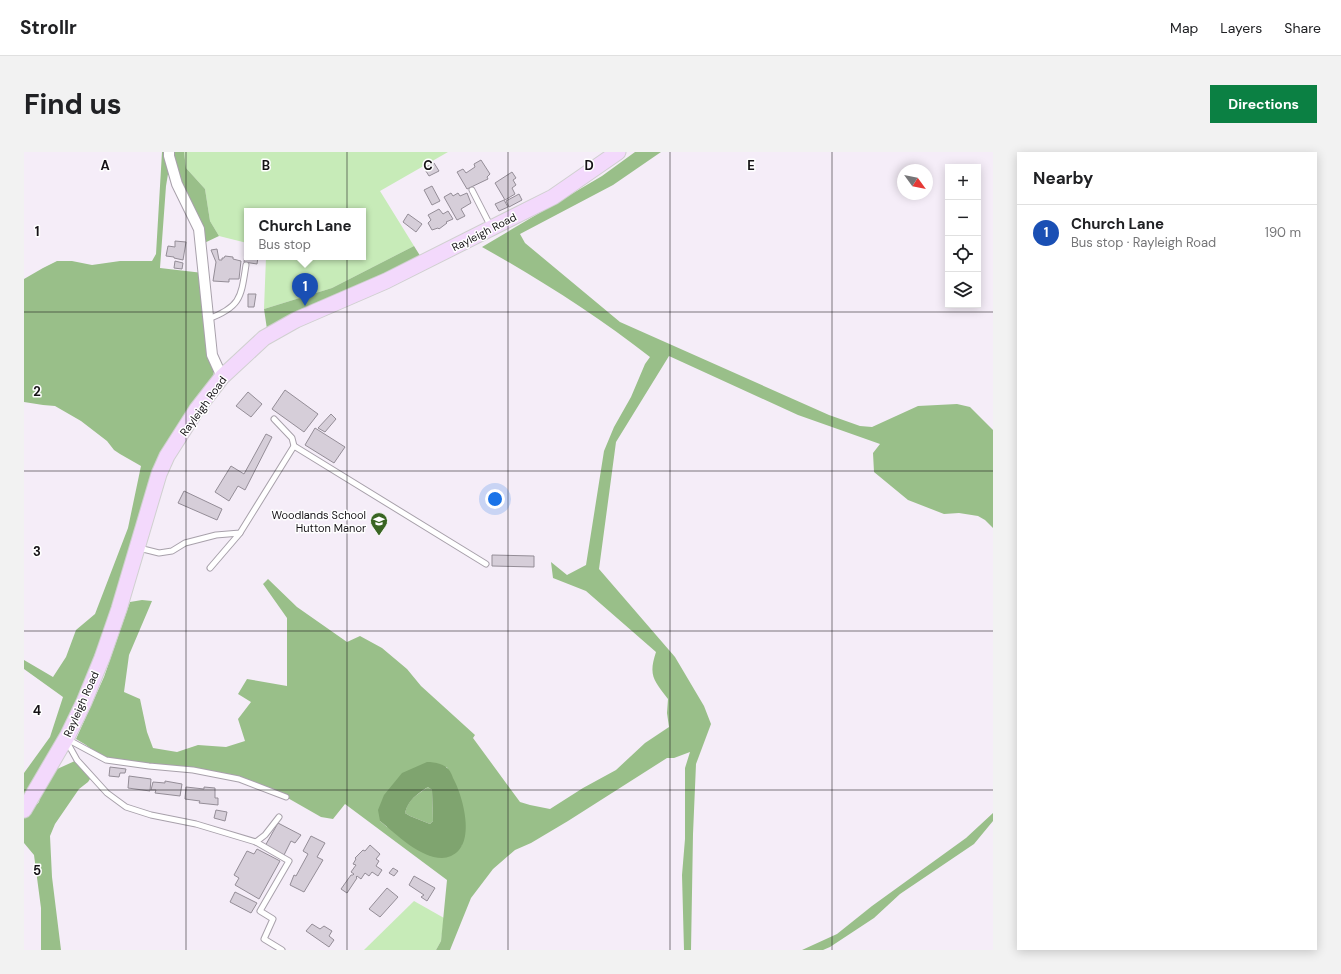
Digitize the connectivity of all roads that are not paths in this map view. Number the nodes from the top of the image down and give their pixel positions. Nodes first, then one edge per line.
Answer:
1 (169, 152) edge
2 (618, 152) edge
3 (472, 190) dead end
4 (492, 228) junction
5 (246, 265) dead end
6 (208, 319) junction
7 (222, 377) junction
8 (274, 419) dead end
9 (294, 446) junction
10 (240, 533) junction
11 (136, 548) junction
12 (486, 564) dead end
13 (210, 568) dead end
14 (66, 739) junction
15 (286, 797) dead end
16 (24, 810) edge
17 (279, 816) dead end
18 (256, 842) junction
19 (282, 950) edge

1 - 6 street
2 - 4 main road, Rayleigh Road
3 - 4 lane
4 - 7 main road, Rayleigh Road
5 - 6 lane
6 - 7 street
7 - 11 main road, Rayleigh Road
8 - 9 lane
9 - 10 lane
9 - 12 lane
10 - 11 lane
10 - 13 lane
11 - 14 main road, Rayleigh Road
14 - 15 lane
14 - 16 main road, Rayleigh Road
14 - 18 lane
17 - 18 lane
18 - 19 lane

